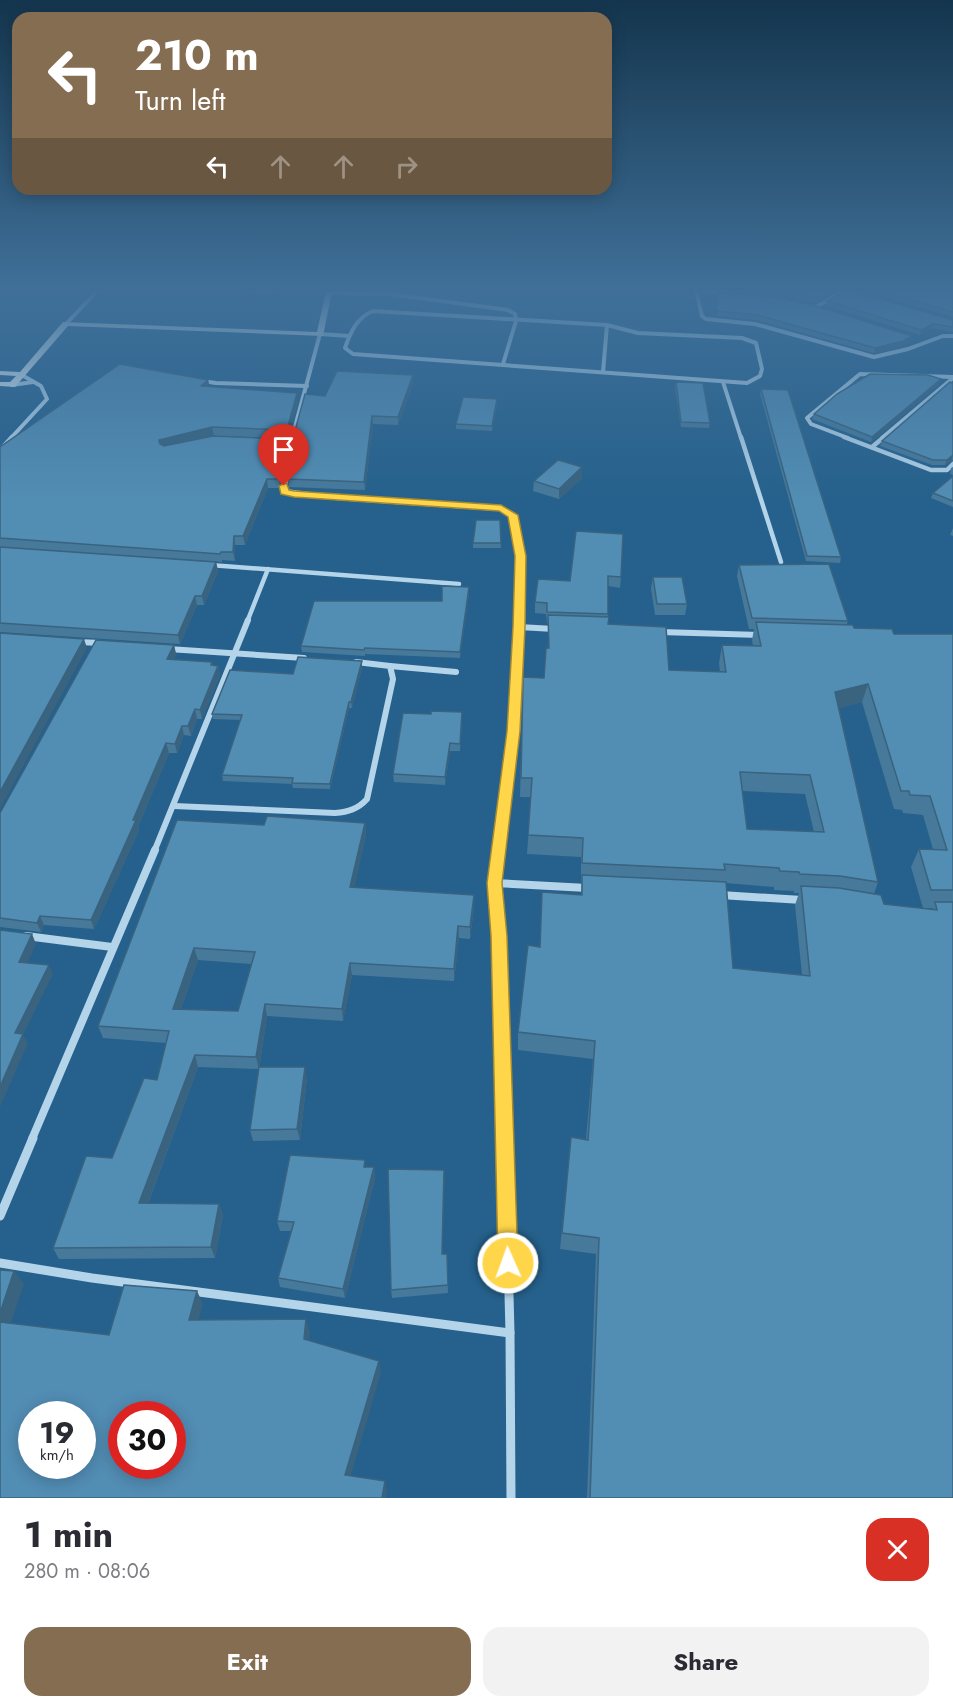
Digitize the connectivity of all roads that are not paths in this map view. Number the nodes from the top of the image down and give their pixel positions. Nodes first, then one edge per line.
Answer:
1 (32, 361) edge
2 (313, 361) edge
3 (457, 361) edge
4 (504, 361) edge
5 (604, 361) edge
6 (760, 361) edge
7 (503, 364) junction
8 (142, 372) edge
9 (603, 372) junction
10 (0, 373) edge
11 (20, 374) junction
12 (953, 378) edge
13 (34, 382) junction
14 (723, 382) junction
15 (0, 384) edge
16 (12, 385) junction
17 (307, 386) junction
18 (291, 443) junction
19 (872, 447) junction
20 (0, 450) edge
21 (165, 450) edge
22 (953, 464) edge
23 (781, 562) edge
24 (198, 564) edge
25 (268, 568) junction
26 (459, 584) edge
27 (519, 627) junction
28 (566, 629) edge
29 (648, 632) edge
30 (765, 635) edge
31 (72, 641) edge
32 (96, 643) junction
33 (107, 644) edge
34 (165, 648) edge
35 (90, 653) edge
36 (234, 654) junction
37 (314, 659) edge
38 (349, 661) edge
39 (390, 666) junction
40 (456, 672) dead end
41 (174, 806) junction
42 (494, 883) junction
43 (599, 888) edge
44 (715, 894) edge
45 (809, 900) edge
46 (22, 936) edge
47 (112, 947) junction
48 (0, 1216) edge
49 (0, 1263) edge
50 (510, 1333) junction
51 (511, 1498) edge

1 - 11 street
2 - 17 street
3 - 7 street
4 - 7 street
5 - 9 street
6 - 14 street
7 - 9 street
8 - 17 street
9 - 14 street
10 - 11 street
11 - 13 street
11 - 16 street
12 - 19 street
12 - 19 street
13 - 16 street
13 - 20 street
14 - 23 street
15 - 16 street
17 - 18 street
18 - 21 street
18 - 27 street
19 - 22 street
24 - 25 street
25 - 26 street
25 - 36 street
27 - 28 street
27 - 42 street
29 - 30 street
31 - 32 street
32 - 33 street
32 - 35 street
34 - 36 street
36 - 37 street
36 - 41 street
38 - 39 street
39 - 40 street
39 - 41 street
41 - 47 street
42 - 43 street
42 - 50 street
44 - 45 street
46 - 47 street
47 - 48 street
49 - 50 street
50 - 51 street

